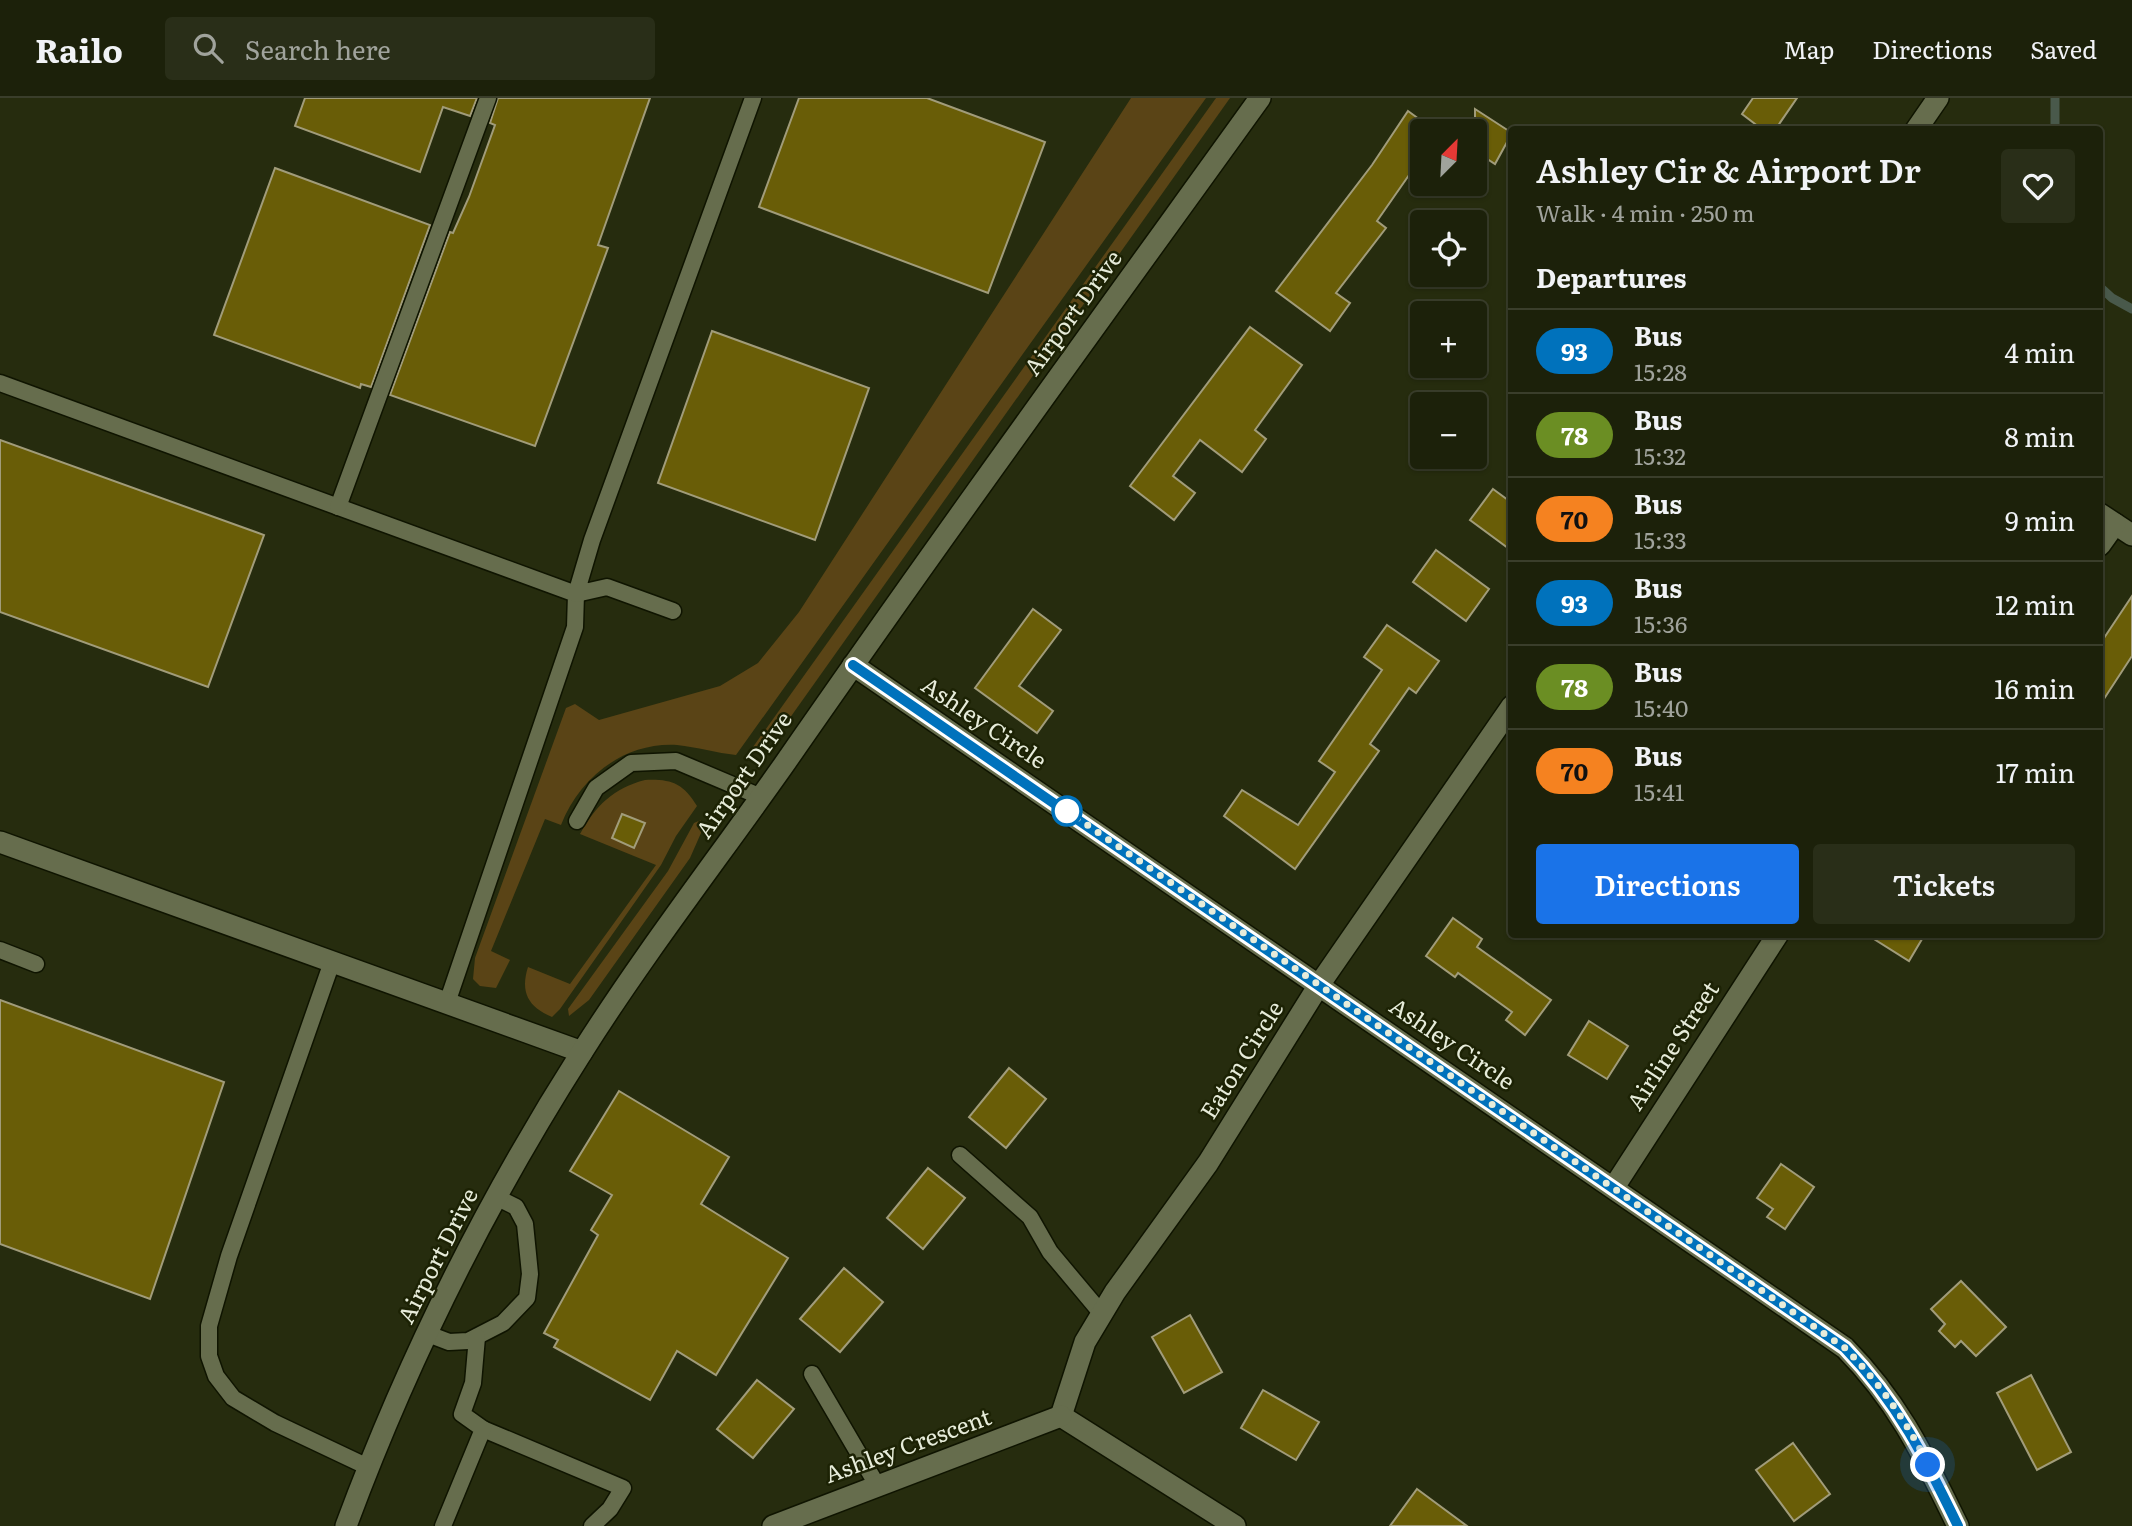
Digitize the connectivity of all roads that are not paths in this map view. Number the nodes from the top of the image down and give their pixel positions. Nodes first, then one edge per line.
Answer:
1 (488, 98) edge
2 (753, 98) edge
3 (1260, 98) edge
4 (1938, 98) edge
5 (1919, 126) edge
6 (0, 383) edge
7 (338, 507) junction
8 (2116, 525) edge
9 (2103, 541) edge
10 (576, 594) junction
11 (673, 611) dead end
12 (853, 665) junction
13 (1508, 712) edge
14 (761, 797) junction
15 (577, 821) dead end
16 (0, 842) edge
17 (1775, 938) edge
18 (0, 950) edge
19 (332, 962) junction
20 (36, 964) dead end
21 (1319, 985) junction
22 (447, 1003) junction
23 (582, 1052) junction
24 (960, 1155) dead end
25 (1614, 1186) junction
26 (496, 1197) junction
27 (1102, 1314) junction
28 (428, 1334) junction
29 (477, 1337) junction
30 (812, 1374) dead end
31 (1061, 1416) junction
32 (483, 1429) junction
33 (368, 1467) junction
34 (877, 1485) junction
35 (346, 1526) edge
36 (443, 1526) edge
37 (592, 1526) edge
38 (773, 1526) edge
39 (1236, 1526) edge
40 (1958, 1526) edge

1 - 7 lane
2 - 10 lane
3 - 12 street, Airport Drive
4 - 5 street
6 - 7 lane
7 - 10 lane
8 - 9 street
10 - 11 lane
10 - 22 lane
12 - 14 street, Airport Drive
12 - 21 street, Ashley Circle
13 - 21 street, Eaton Circle
14 - 15 lane
14 - 23 street, Airport Drive
16 - 19 street
17 - 25 street, Airline Street
18 - 20 lane
19 - 22 street
19 - 33 lane
21 - 25 street, Ashley Circle
21 - 27 street, Eaton Circle
22 - 23 street
23 - 26 street, Airport Drive
24 - 27 lane
25 - 40 street, Ashley Circle
26 - 28 street, Airport Drive
26 - 29 lane
27 - 31 street, Eaton Circle
28 - 29 lane
28 - 33 street, Airport Drive
29 - 32 lane
30 - 34 lane
31 - 34 street, Ashley Crescent
31 - 39 street
32 - 36 lane
32 - 37 lane
33 - 35 street, Airport Drive
34 - 38 street, Ashley Crescent

